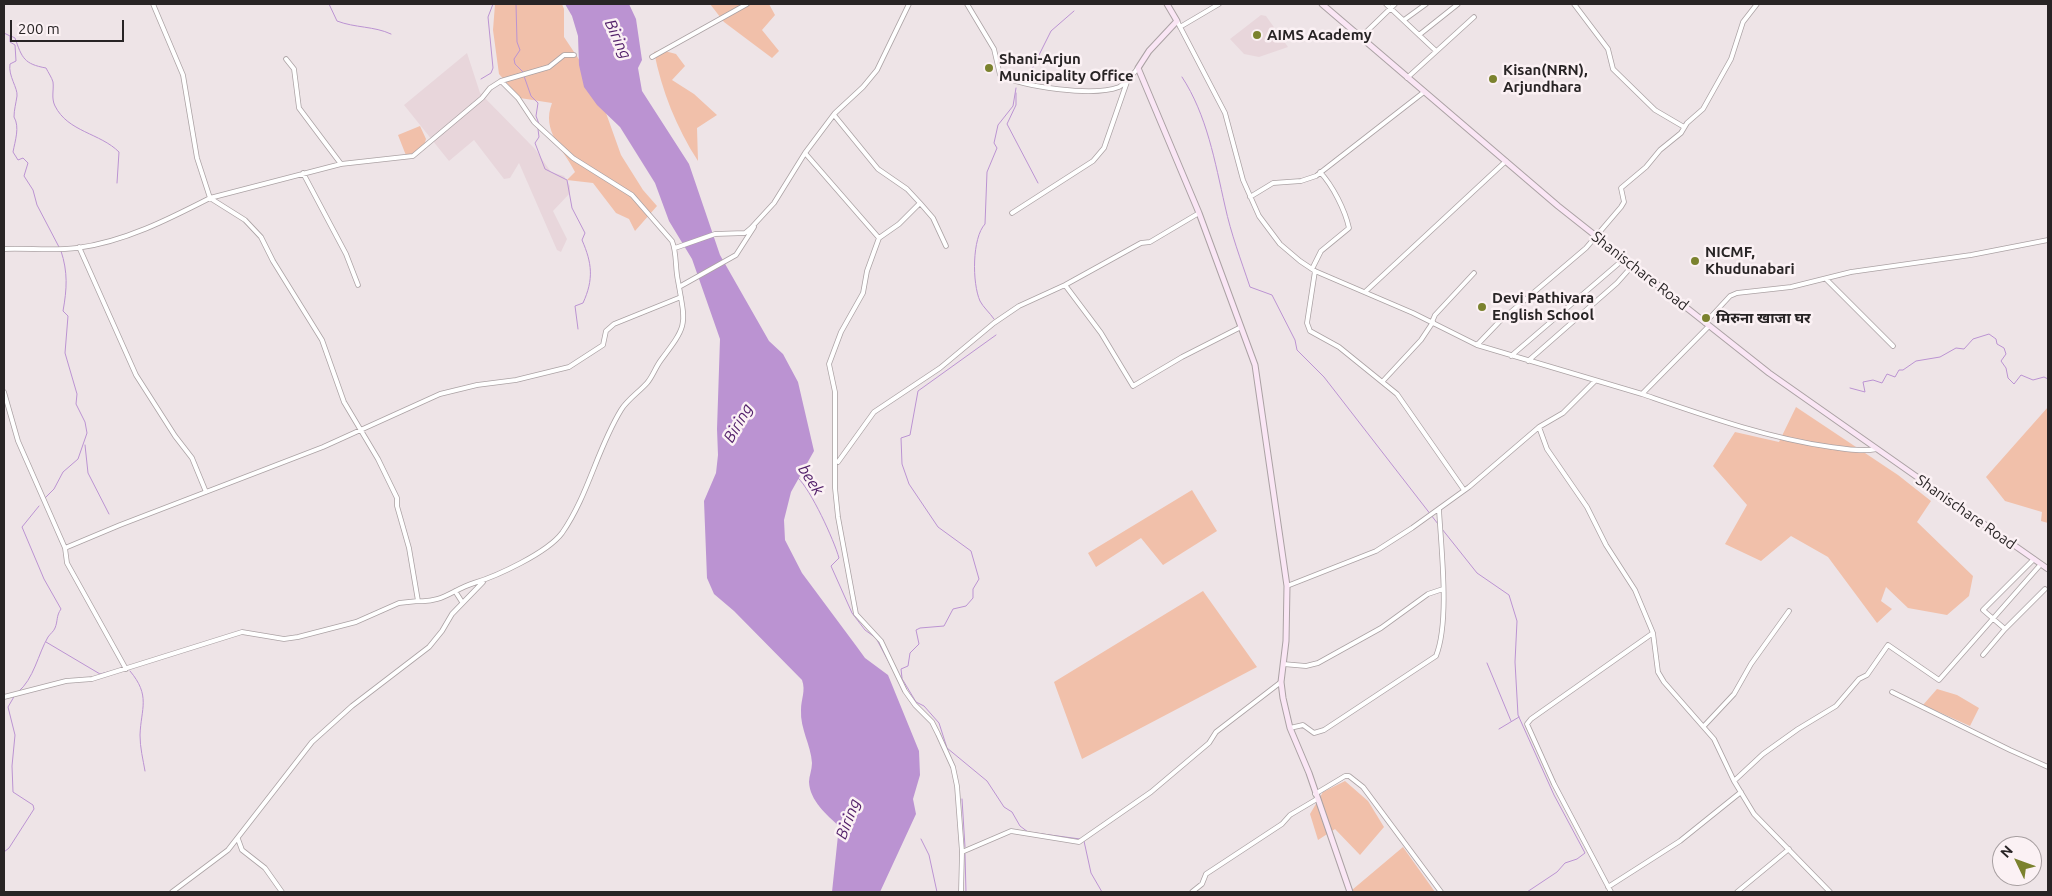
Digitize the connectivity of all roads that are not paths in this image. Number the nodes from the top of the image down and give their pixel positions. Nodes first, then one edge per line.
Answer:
1 (153, 4) edge
2 (748, 4) edge
3 (908, 4) edge
4 (967, 4) edge
5 (1167, 4) edge
6 (1219, 4) edge
7 (1322, 4) edge
8 (1386, 4) edge
9 (1395, 4) edge
10 (1426, 4) edge
11 (1458, 4) edge
12 (1574, 4) edge
13 (1757, 4) edge
14 (1391, 8) junction
15 (1474, 18) dead end
16 (1404, 20) junction
17 (1177, 21) junction
18 (1180, 27) junction
19 (1419, 35) junction
20 (1361, 37) junction
21 (1436, 50) junction
22 (574, 55) dead end
23 (652, 57) dead end
24 (286, 59) dead end
25 (1138, 68) junction
26 (1407, 78) junction
27 (1127, 81) junction
28 (501, 82) junction
29 (1424, 92) junction
30 (834, 115) junction
31 (1684, 127) junction
32 (805, 153) junction
33 (1506, 162) junction
34 (341, 164) junction
35 (1320, 172) junction
36 (303, 173) junction
37 (1250, 197) junction
38 (210, 198) junction
39 (920, 203) junction
40 (1012, 213) dead end
41 (1199, 213) junction
42 (758, 221) junction
43 (1598, 237) junction
44 (879, 238) junction
45 (2048, 240) edge
46 (946, 246) dead end
47 (79, 248) junction
48 (675, 248) junction
49 (4, 249) edge
50 (1625, 258) junction
51 (1633, 265) junction
52 (1314, 270) junction
53 (1474, 273) dead end
54 (1826, 279) junction
55 (358, 285) dead end
56 (1065, 285) junction
57 (679, 286) junction
58 (1365, 292) junction
59 (681, 297) junction
60 (1432, 322) junction
61 (1707, 325) junction
62 (1241, 327) junction
63 (1477, 345) junction
64 (1893, 346) dead end
65 (1511, 356) junction
66 (1528, 361) junction
67 (1383, 381) junction
68 (1595, 381) junction
69 (4, 392) edge
70 (1642, 394) junction
71 (1540, 427) junction
72 (360, 429) junction
73 (1877, 449) junction
74 (837, 463) junction
75 (1464, 490) junction
76 (206, 492) junction
77 (1439, 509) junction
78 (65, 548) junction
79 (2034, 559) junction
80 (2041, 564) junction
81 (2048, 569) edge
82 (485, 580) junction
83 (1287, 586) junction
84 (1443, 589) junction
85 (2045, 589) dead end
86 (455, 591) junction
87 (418, 601) junction
88 (462, 602) junction
89 (1789, 611) dead end
90 (1993, 618) junction
91 (2005, 629) junction
92 (1653, 633) junction
93 (1984, 655) dead end
94 (1283, 664) junction
95 (126, 669) junction
96 (1281, 682) junction
97 (1892, 692) dead end
98 (4, 697) edge
99 (1704, 726) junction
100 (1290, 728) junction
101 (2048, 767) edge
102 (1734, 781) junction
103 (1741, 792) junction
104 (1316, 797) junction
105 (238, 839) junction
106 (1789, 849) junction
107 (962, 852) junction
108 (1608, 887) junction
109 (172, 892) edge
110 (282, 892) edge
111 (961, 892) edge
112 (1192, 892) edge
113 (1350, 892) edge
114 (1441, 892) edge
115 (1611, 892) edge
116 (1737, 892) edge
117 (1830, 892) edge

1 - 38 street
2 - 23 street
3 - 30 street
4 - 27 street
5 - 17 street
6 - 18 street
7 - 20 street, Shanischare Road
8 - 14 street
9 - 14 street
10 - 16 street
11 - 19 street
12 - 31 street
13 - 31 street
14 - 16 street
14 - 20 street
15 - 21 street
16 - 19 street
17 - 18 street
17 - 25 street
18 - 37 street
19 - 21 street
20 - 26 street, Shanischare Road
21 - 26 street
22 - 28 street
24 - 34 street
25 - 27 street
25 - 41 street
26 - 29 street, Shanischare Road
27 - 40 street
28 - 34 street
28 - 48 street
29 - 33 street, Shanischare Road
29 - 35 street
30 - 32 street
30 - 39 street
31 - 43 street
32 - 42 street
32 - 44 street
33 - 43 street, Shanischare Road
33 - 58 street
34 - 36 street
35 - 37 street
35 - 52 street
36 - 38 street
36 - 55 street
37 - 52 street
38 - 47 street
38 - 72 street
39 - 44 street
39 - 46 street
41 - 56 street
41 - 62 street
42 - 48 street
42 - 57 street
43 - 50 street, Shanischare Road
43 - 63 street
44 - 74 street
45 - 54 street
47 - 49 street
47 - 76 street
48 - 57 street
50 - 51 street, Shanischare Road
50 - 65 street
51 - 61 street, Shanischare Road
51 - 66 street
52 - 58 street
52 - 67 street
53 - 60 street
54 - 61 street
54 - 64 street
56 - 62 street
56 - 74 street
57 - 59 street
58 - 60 street
59 - 72 street
59 - 82 street
60 - 63 street
60 - 67 street
61 - 70 street
61 - 73 street, Shanischare Road
62 - 83 street
63 - 65 street
65 - 66 street
66 - 68 street
67 - 75 street
68 - 70 street
68 - 71 street
69 - 78 street
70 - 73 street
71 - 75 street
71 - 92 street
72 - 76 street
72 - 87 street
73 - 79 street, Shanischare Road
74 - 107 street
75 - 77 street
76 - 78 street
77 - 83 street
77 - 84 street
78 - 95 street
79 - 80 street, Shanischare Road
79 - 90 street
80 - 81 street, Shanischare Road
80 - 90 street
82 - 86 street
82 - 88 street
83 - 94 street
84 - 94 street
84 - 100 street
85 - 91 street
86 - 87 street
86 - 88 street
87 - 95 street
88 - 105 street
89 - 99 street
90 - 91 street
90 - 102 street
91 - 93 street
92 - 99 street
92 - 108 street
94 - 96 street
95 - 98 street
96 - 100 street
96 - 107 street
97 - 101 street
99 - 102 street
100 - 104 street
102 - 103 street
103 - 106 street
103 - 108 street
104 - 112 street
104 - 113 street
104 - 114 street
105 - 109 street
105 - 110 street
106 - 116 street
106 - 117 street
107 - 111 street
108 - 115 street

